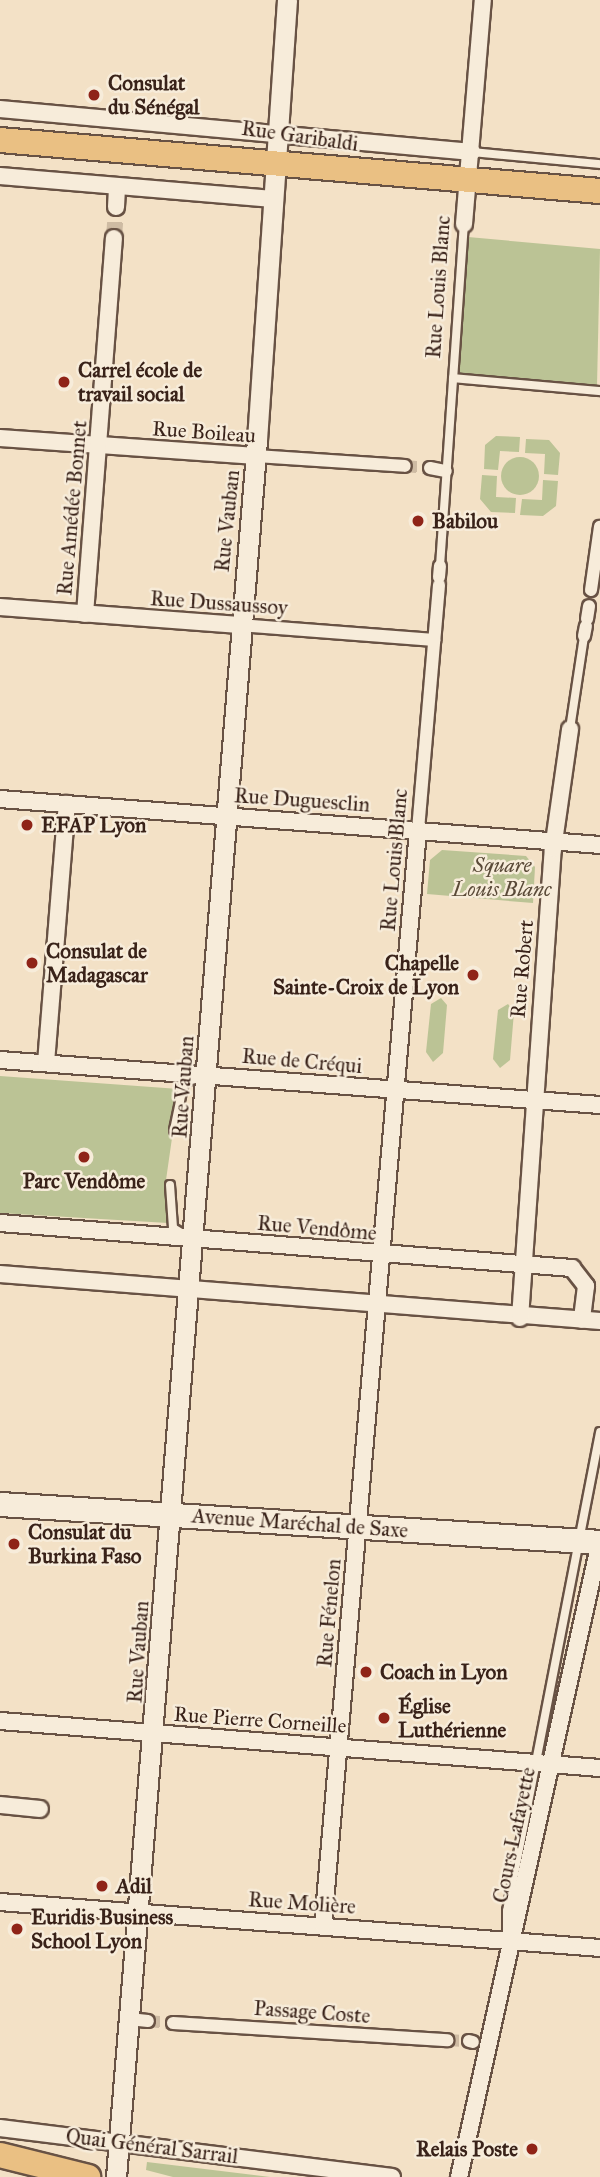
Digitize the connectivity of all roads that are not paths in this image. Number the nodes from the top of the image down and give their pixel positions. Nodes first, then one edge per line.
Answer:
1 (286, 0) edge
2 (483, 0) edge
3 (0, 109) edge
4 (279, 131) junction
5 (0, 140) edge
6 (472, 152) junction
7 (276, 163) junction
8 (600, 164) edge
9 (0, 176) edge
10 (469, 178) junction
11 (117, 187) junction
12 (600, 191) edge
13 (273, 199) junction
14 (116, 207) tunnel mouth
15 (464, 224) joint
16 (114, 238) tunnel mouth
17 (453, 378) junction
18 (600, 391) edge
19 (0, 438) edge
20 (98, 445) junction
21 (256, 456) junction
22 (405, 467) tunnel mouth
23 (430, 468) tunnel mouth
24 (446, 471) junction
25 (600, 527) edge
26 (439, 576) joint
27 (591, 590) dead end
28 (0, 607) edge
29 (85, 614) junction
30 (586, 622) dead end
31 (239, 625) junction
32 (434, 640) junction
33 (570, 729) joint
34 (0, 799) edge
35 (68, 804) junction
36 (225, 816) junction
37 (418, 830) junction
38 (554, 841) junction
39 (600, 845) edge
40 (0, 1060) edge
41 (46, 1063) junction
42 (207, 1074) junction
43 (394, 1089) junction
44 (532, 1099) junction
45 (600, 1105) edge
46 (174, 1130) dead end
47 (170, 1185) dead end
48 (0, 1223) edge
49 (194, 1238) junction
50 (382, 1254) junction
51 (523, 1264) junction
52 (0, 1274) edge
53 (190, 1288) junction
54 (378, 1305) junction
55 (520, 1318) junction
56 (582, 1320) junction
57 (600, 1321) edge
58 (600, 1432) edge
59 (0, 1504) edge
60 (171, 1514) junction
61 (357, 1526) junction
62 (595, 1541) edge
63 (0, 1721) edge
64 (155, 1733) junction
65 (339, 1747) junction
66 (545, 1763) junction
67 (600, 1768) edge
68 (0, 1805) edge
69 (40, 1809) dead end
70 (0, 1902) edge
71 (137, 1913) junction
72 (323, 1925) junction
73 (507, 1941) junction
74 (600, 1948) edge
75 (173, 2023) tunnel mouth
76 (447, 2040) tunnel mouth
77 (0, 2128) edge
78 (120, 2142) junction
79 (0, 2155) edge
80 (88, 2177) edge
81 (116, 2177) edge
82 (389, 2177) edge
83 (459, 2177) edge

1 - 4 street, Rue Vauban
2 - 6 street, Rue Louis Blanc
3 - 4 street, Rue Garibaldi
4 - 6 street, Rue Garibaldi
4 - 7 street, Rue Vauban
5 - 7 main road, Rue Garibaldi
6 - 8 lane, Rue Garibaldi
6 - 10 street, Rue Louis Blanc
7 - 10 main road, Rue Garibaldi
7 - 13 street, Rue Vauban
9 - 11 street
10 - 12 main road, Rue Garibaldi
10 - 15 street, Rue Louis Blanc
11 - 13 street
11 - 14 street
13 - 21 street, Rue Vauban
15 - 17 lane, Rue Louis Blanc
16 - 20 street, Rue Amédée Bonnet
17 - 18 lane
17 - 24 lane, Rue Louis Blanc
19 - 20 street, Rue Boileau
20 - 21 street, Rue Boileau
20 - 29 street, Rue Amédée Bonnet
21 - 22 street, Rue Boileau
21 - 31 street, Rue Vauban
23 - 24 street
24 - 26 lane, Rue Louis Blanc
25 - 27 street
26 - 32 street, Rue Louis Blanc
28 - 29 street, Rue Dussaussoy
29 - 31 street, Rue Dussaussoy
30 - 33 lane, Rue Robert
31 - 32 street, Rue Dussaussoy
31 - 36 street, Rue Vauban
32 - 37 street, Rue Louis Blanc
33 - 38 street, Rue Robert
34 - 35 street, Rue Duguesclin
35 - 36 street, Rue Duguesclin
35 - 41 street
36 - 37 street, Rue Duguesclin
36 - 42 street, Rue Vauban
37 - 38 street, Rue Duguesclin
37 - 43 street, Rue Louis Blanc
38 - 39 street, Rue Duguesclin
38 - 44 street, Rue Robert
40 - 41 street, Rue de Créqui
41 - 42 street, Rue de Créqui
42 - 43 street, Rue de Créqui
42 - 46 lane
42 - 49 street, Rue Vauban
43 - 44 street, Rue de Créqui
43 - 50 street, Rue Louis Blanc
44 - 45 street, Rue de Créqui
44 - 51 street, Rue Robert
47 - 49 lane
48 - 49 street, Rue Vendôme
49 - 50 street, Rue Vendôme
49 - 53 street, Rue Vauban
50 - 51 street, Rue Vendôme
50 - 54 street, Rue Louis Blanc
51 - 55 street, Rue Robert
51 - 56 street, Rue Vendôme
52 - 53 street
53 - 54 street
53 - 60 street, Rue Vauban
54 - 55 street
54 - 61 street, Rue Fénelon
55 - 56 street
56 - 57 street
58 - 62 lane
59 - 60 main road, Avenue Maréchal de Saxe
60 - 61 main road, Avenue Maréchal de Saxe
60 - 64 street, Rue Vauban
61 - 62 main road, Avenue Maréchal de Saxe
61 - 65 street, Rue Fénelon
62 - 66 street, Cours Lafayette
63 - 64 street, Rue Pierre Corneille
64 - 65 street, Rue Pierre Corneille
64 - 71 street, Rue Vauban
65 - 66 street, Rue Pierre Corneille
65 - 72 street, Rue Fénelon
66 - 67 street, Rue Pierre Corneille
66 - 73 street, Cours Lafayette
68 - 69 street
70 - 71 street, Rue Molière
71 - 72 street, Rue Molière
71 - 78 street, Rue Vauban
72 - 73 street, Rue Molière
73 - 74 street, Rue Molière
73 - 83 street, Cours Lafayette
75 - 76 street, Passage Coste
77 - 78 street, Quai Général Sarrail
78 - 81 street, Rue Vauban
78 - 82 street, Quai Général Sarrail
79 - 80 main road, Quai Général Sarrail

